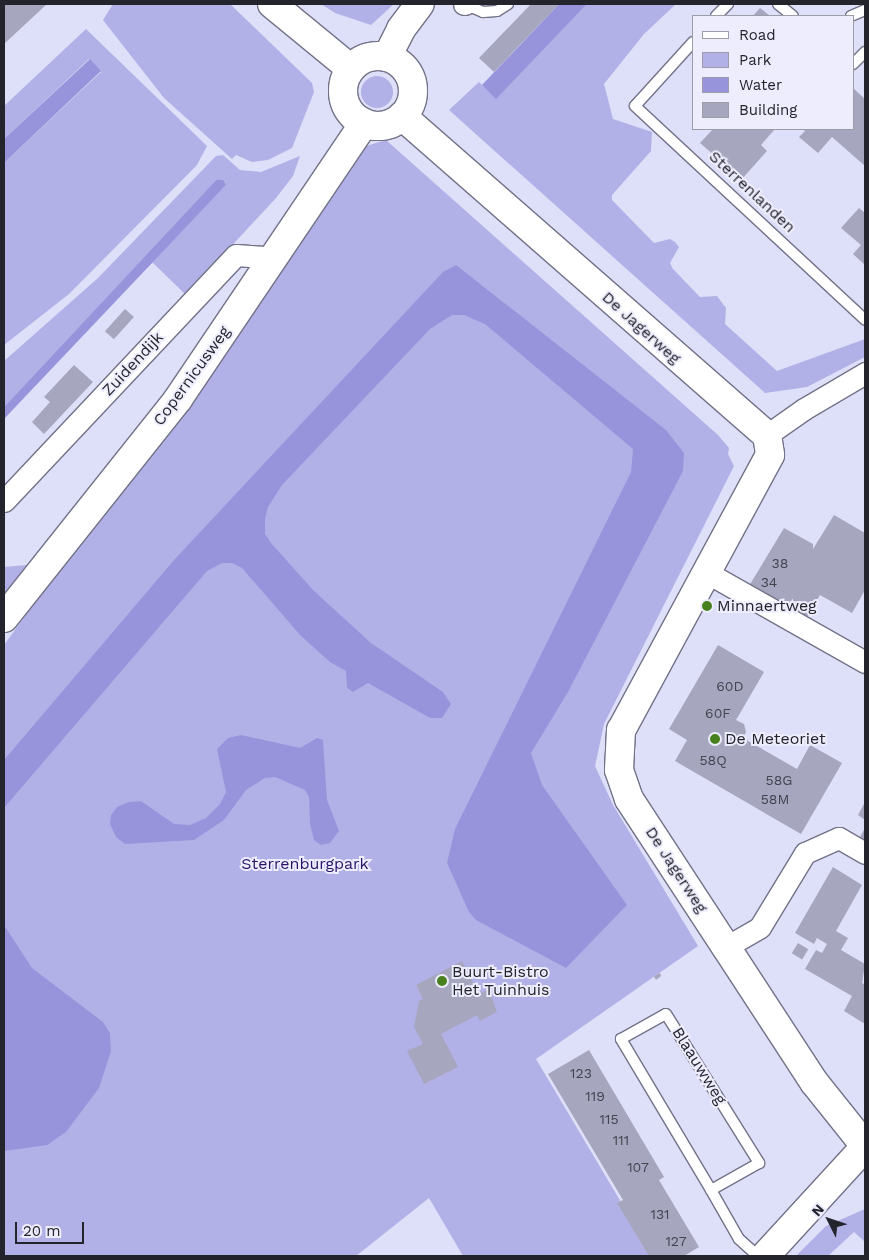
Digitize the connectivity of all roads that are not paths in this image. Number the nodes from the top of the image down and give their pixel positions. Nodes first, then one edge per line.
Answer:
1 (272, 4) edge
2 (420, 4) edge
3 (464, 4) edge
4 (508, 4) edge
5 (728, 4) edge
6 (778, 4) edge
7 (865, 10) edge
8 (717, 15) edge
9 (792, 15) edge
10 (853, 15) edge
11 (692, 43) edge
12 (865, 52) edge
13 (387, 57) junction
14 (854, 63) edge
15 (351, 68) junction
16 (402, 116) junction
17 (364, 123) junction
18 (275, 258) junction
19 (865, 320) edge
20 (865, 373) edge
21 (767, 435) junction
22 (4, 501) edge
23 (706, 572) junction
24 (4, 618) edge
25 (863, 654) edge
26 (865, 853) edge
27 (726, 947) junction
28 (865, 1146) edge
29 (711, 1190) junction
30 (758, 1256) edge
31 (764, 1256) edge

1 - 15 street
2 - 13 street
3 - 4 lane
5 - 8 lane
6 - 9 lane
7 - 10 lane
11 - 19 lane, Sterrenlanden
12 - 14 lane
13 - 15 street
13 - 16 street
15 - 17 street
16 - 17 street
16 - 21 street, De Jagerweg
17 - 18 street, Copernicusweg
18 - 22 street, Zuidendijk
18 - 24 street, Copernicusweg
20 - 21 street
21 - 23 street, De Jagerweg
23 - 25 street
23 - 27 street, De Jagerweg
26 - 27 street
27 - 28 street, De Jagerweg
28 - 31 street
29 - 29 lane, Blaauwweg
29 - 30 lane, Blaauwweg

